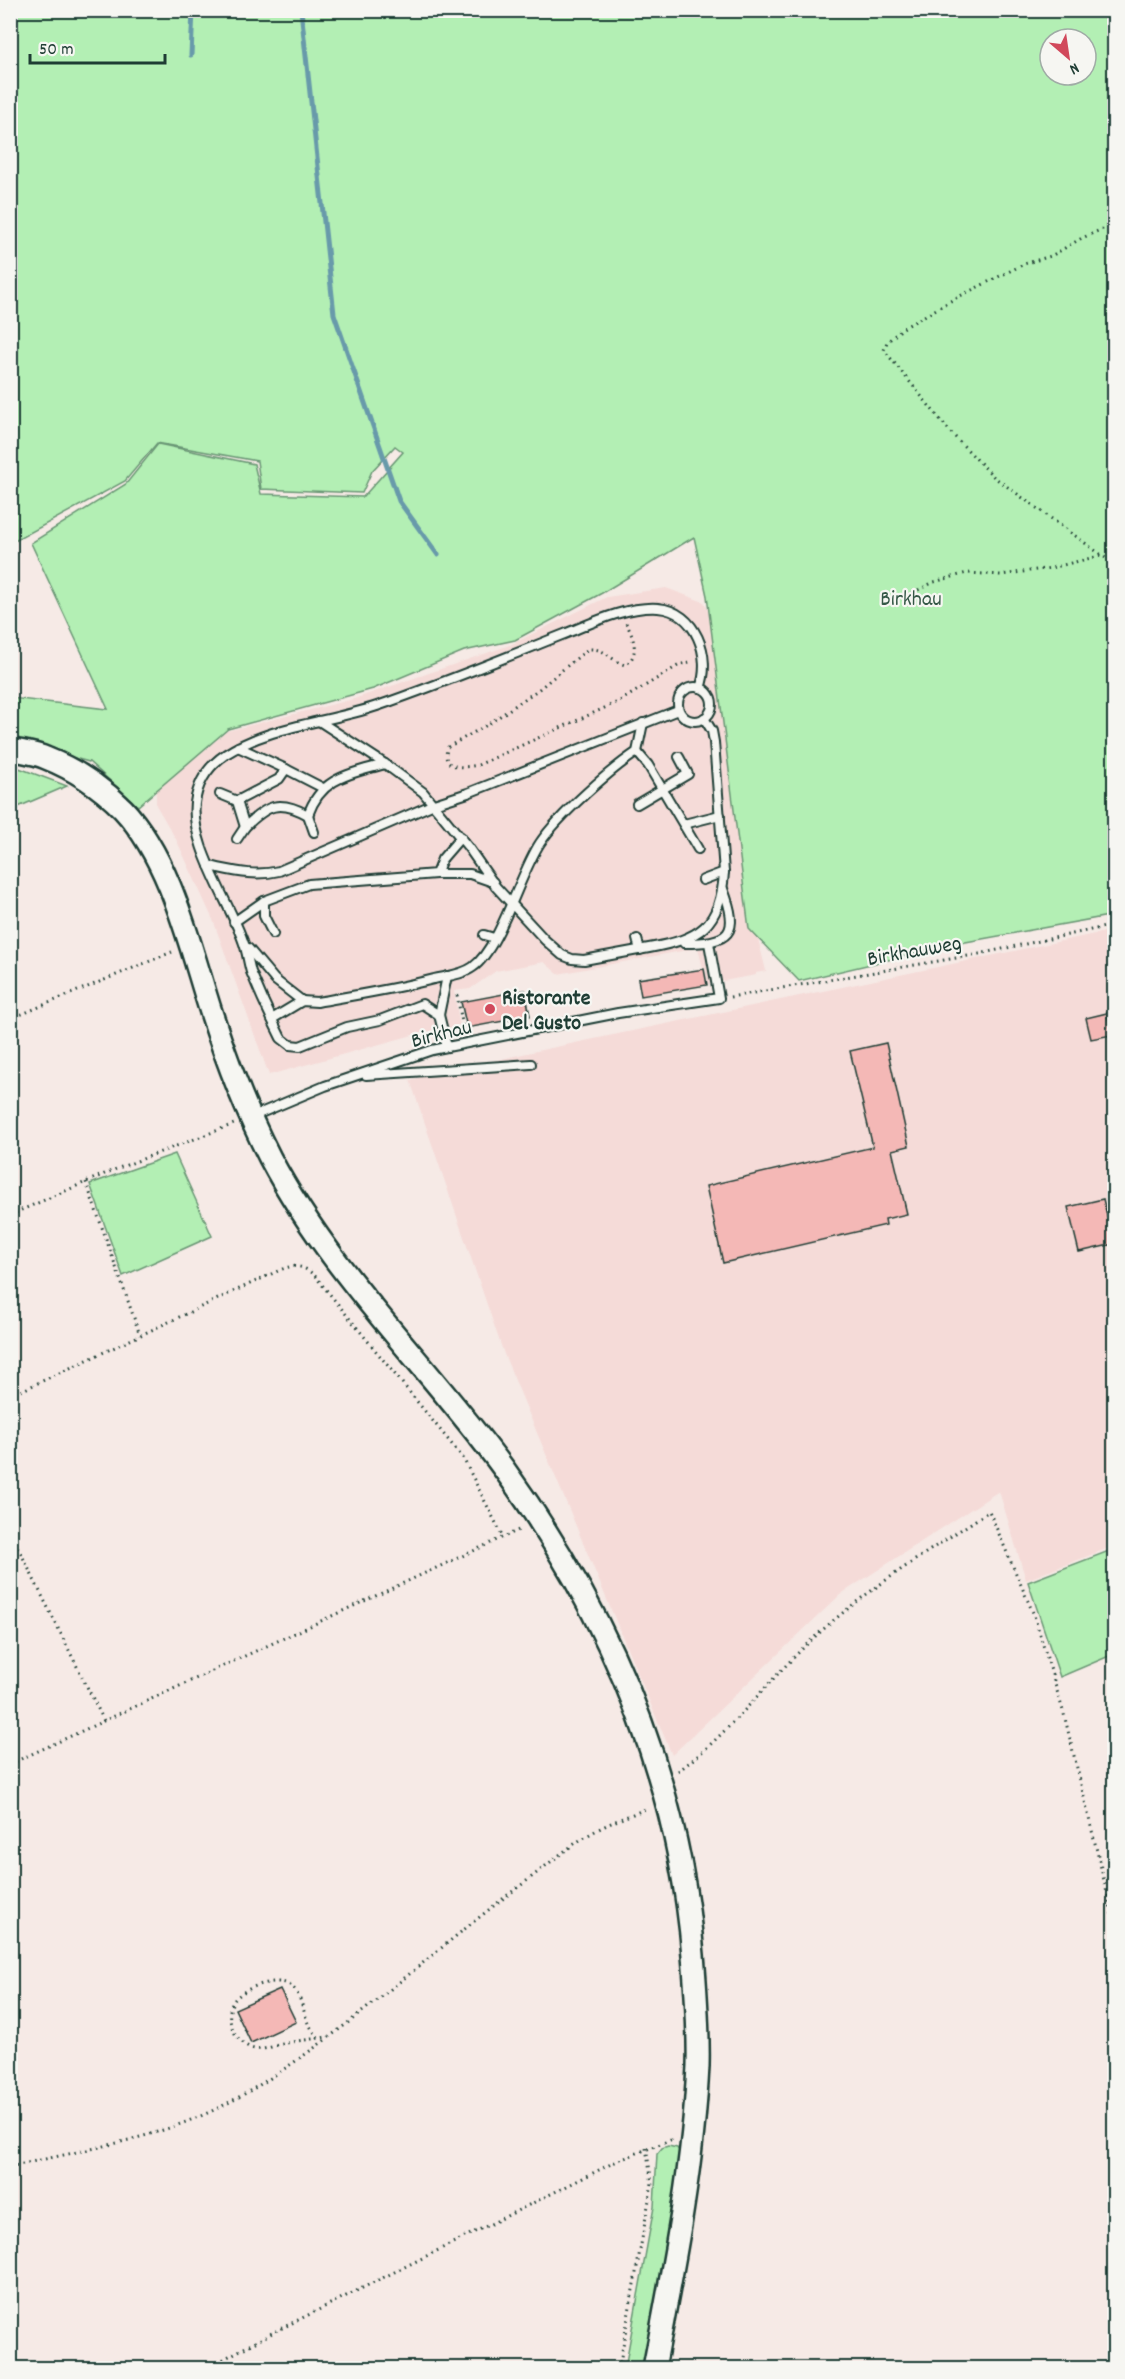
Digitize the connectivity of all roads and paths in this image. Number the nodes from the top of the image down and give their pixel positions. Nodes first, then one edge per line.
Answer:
1 (1114, 224) edge
2 (1103, 555) junction
3 (1114, 564) edge
4 (902, 598) dead end
5 (620, 614) junction
6 (705, 666) junction
7 (700, 688) junction
8 (678, 710) junction
9 (704, 718) junction
10 (319, 721) junction
11 (643, 723) junction
12 (238, 747) junction
13 (10, 749) edge
14 (637, 752) junction
15 (680, 758) dead end
16 (385, 764) junction
17 (286, 769) junction
18 (322, 788) junction
19 (663, 788) junction
20 (220, 794) dead end
21 (237, 801) junction
22 (434, 804) junction
23 (637, 804) dead end
24 (308, 815) junction
25 (720, 815) junction
26 (684, 824) junction
27 (245, 827) junction
28 (314, 832) dead end
29 (460, 837) junction
30 (237, 839) dead end
31 (698, 849) dead end
32 (209, 866) junction
33 (724, 872) junction
34 (436, 874) junction
35 (703, 880) dead end
36 (493, 882) junction
37 (723, 889) junction
38 (264, 901) junction
39 (511, 903) junction
40 (234, 922) junction
41 (1114, 925) edge
42 (273, 934) dead end
43 (484, 935) dead end
44 (494, 938) junction
45 (637, 939) dead end
46 (243, 942) junction
47 (676, 943) junction
48 (709, 943) junction
49 (640, 950) junction
50 (166, 954) dead end
51 (447, 976) junction
52 (719, 998) junction
53 (302, 1001) junction
54 (439, 1015) junction
55 (10, 1019) edge
56 (272, 1019) junction
57 (447, 1047) junction
58 (531, 1064) dead end
59 (352, 1076) junction
60 (250, 1117) junction
61 (86, 1182) junction
62 (10, 1215) edge
63 (140, 1335) junction
64 (10, 1396) edge
65 (10, 1531) edge
66 (104, 1721) junction
67 (10, 1764) edge
68 (664, 1792) junction
69 (1114, 1922) edge
70 (330, 2036) junction
71 (318, 2038) junction
72 (694, 2132) junction
73 (646, 2148) junction
74 (10, 2167) edge
75 (207, 2368) edge
76 (619, 2368) edge
77 (654, 2368) edge

1 - 2 path
2 - 3 path
2 - 4 path
5 - 6 lane
5 - 6 path
5 - 10 lane
6 - 7 lane
7 - 8 lane
7 - 9 lane
8 - 9 lane
8 - 11 lane
9 - 25 lane
10 - 12 lane
10 - 16 lane
11 - 14 lane
11 - 22 lane
12 - 17 lane
12 - 32 lane
13 - 60 street
14 - 19 lane
14 - 39 lane
15 - 19 lane
16 - 18 lane
16 - 22 lane
17 - 18 lane
17 - 21 lane
18 - 24 lane
19 - 23 lane
19 - 26 lane
20 - 21 lane
21 - 27 lane
22 - 29 lane
22 - 32 lane
24 - 27 lane
24 - 28 lane
25 - 26 lane
25 - 33 lane
26 - 31 lane
27 - 30 lane
29 - 34 lane
29 - 36 lane
32 - 40 lane
33 - 35 lane
33 - 37 lane
34 - 36 lane
34 - 38 lane
36 - 39 lane
37 - 47 lane
37 - 48 lane
38 - 40 lane
38 - 42 lane
39 - 44 lane
39 - 49 lane
40 - 46 lane
41 - 52 path, Birkhauweg
43 - 44 lane
44 - 51 lane
45 - 49 lane
46 - 53 lane
46 - 56 lane
47 - 48 lane
47 - 49 lane
48 - 52 lane
50 - 55 path
51 - 53 lane
51 - 54 lane
52 - 57 lane, Birkhau
53 - 56 lane
54 - 56 lane
54 - 57 lane
57 - 59 lane, Birkhau
58 - 59 lane
59 - 60 lane, Birkhau
60 - 61 path
60 - 68 street
61 - 62 path
61 - 63 path
63 - 64 path
63 - 66 path
65 - 66 path
66 - 67 path
68 - 69 path
68 - 70 path
68 - 72 street
70 - 71 path
70 - 74 path
71 - 71 path
72 - 73 path
72 - 77 street
73 - 75 path
73 - 76 path

